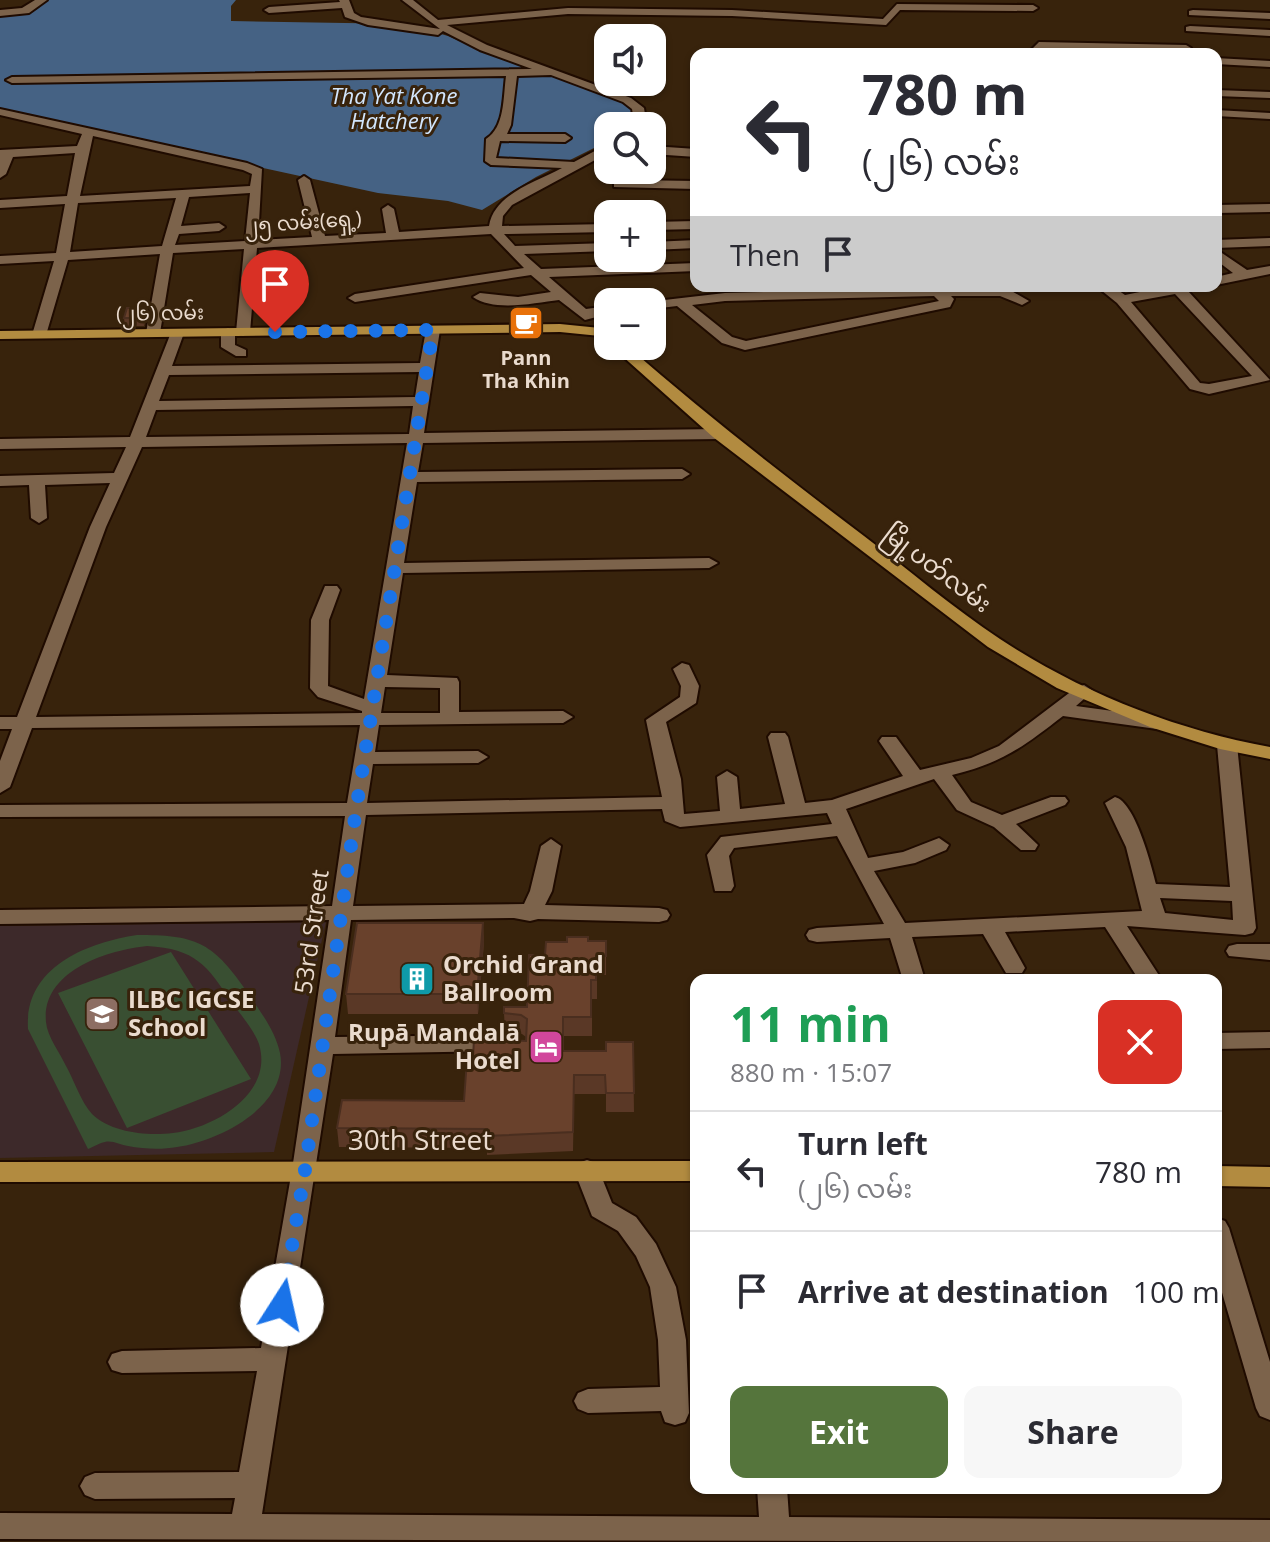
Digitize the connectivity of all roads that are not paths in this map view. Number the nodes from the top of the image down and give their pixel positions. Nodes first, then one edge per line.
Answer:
1 (42, 0) edge
2 (407, 0) edge
3 (587, 0) edge
4 (634, 0) edge
5 (705, 0) edge
6 (755, 0) edge
7 (1195, 0) edge
8 (346, 6) edge
9 (680, 6) edge
10 (486, 8) dead end
11 (1033, 8) dead end
12 (572, 11) junction
13 (275, 12) dead end
14 (630, 12) junction
15 (706, 12) junction
16 (0, 13) edge
17 (737, 13) junction
18 (1193, 13) junction
19 (423, 16) junction
20 (1270, 16) edge
21 (435, 23) junction
22 (1190, 29) junction
23 (1270, 33) edge
24 (474, 43) junction
25 (1034, 48) edge
26 (1118, 48) edge
27 (1187, 48) edge
28 (1222, 61) edge
29 (1270, 64) edge
30 (554, 72) junction
31 (512, 74) junction
32 (12, 80) dead end
33 (1222, 80) edge
34 (1270, 82) edge
35 (1222, 93) edge
36 (1270, 95) edge
37 (0, 112) edge
38 (639, 112) edge
39 (1222, 113) edge
40 (1270, 116) edge
41 (0, 126) edge
42 (21, 126) dead end
43 (89, 131) junction
44 (499, 137) junction
45 (82, 149) junction
46 (4, 153) edge
47 (690, 154) edge
48 (594, 155) edge
49 (666, 156) edge
50 (666, 159) edge
51 (534, 163) junction
52 (690, 163) edge
53 (573, 165) junction
54 (0, 174) edge
55 (304, 180) dead end
56 (142, 184) dead end
57 (618, 184) edge
58 (690, 185) edge
59 (257, 189) junction
60 (183, 194) junction
61 (134, 196) junction
62 (75, 199) junction
63 (0, 204) edge
64 (1243, 208) junction
65 (1270, 208) edge
66 (388, 209) dead end
67 (1222, 209) edge
68 (690, 225) edge
69 (666, 226) edge
70 (219, 227) dead end
71 (594, 228) edge
72 (173, 230) junction
73 (495, 230) junction
74 (1270, 233) edge
75 (393, 236) junction
76 (319, 240) junction
77 (1270, 242) edge
78 (690, 244) edge
79 (1222, 244) edge
80 (253, 245) junction
81 (666, 245) edge
82 (594, 247) edge
83 (167, 250) junction
84 (511, 250) junction
85 (62, 257) junction
86 (0, 260) edge
87 (666, 260) edge
88 (1223, 263) edge
89 (690, 267) edge
90 (666, 268) edge
91 (670, 268) junction
92 (594, 269) edge
93 (1270, 270) edge
94 (536, 271) junction
95 (1244, 275) junction
96 (1222, 280) edge
97 (937, 292) junction
98 (1111, 292) edge
99 (1160, 292) edge
100 (1187, 292) edge
101 (562, 295) junction
102 (480, 297) dead end
103 (355, 298) dead end
104 (1122, 300) junction
105 (679, 301) junction
106 (1022, 301) dead end
107 (666, 303) edge
108 (594, 313) edge
109 (584, 315) junction
110 (594, 325) edge
111 (560, 328) junction
112 (433, 330) junction
113 (235, 332) junction
114 (153, 333) junction
115 (177, 333) junction
116 (594, 333) edge
117 (0, 335) edge
118 (39, 335) junction
119 (241, 353) dead end
120 (634, 360) edge
121 (426, 367) junction
122 (164, 371) junction
123 (421, 401) junction
124 (149, 406) junction
125 (719, 434) junction
126 (416, 438) junction
127 (136, 443) junction
128 (0, 444) edge
129 (682, 474) dead end
130 (411, 477) junction
131 (119, 478) junction
132 (37, 480) junction
133 (0, 481) edge
134 (39, 518) dead end
135 (709, 563) dead end
136 (396, 568) junction
137 (331, 590) dead end
138 (682, 669) dead end
139 (377, 681) junction
140 (1084, 691) junction
141 (1060, 710) junction
142 (372, 713) junction
143 (563, 717) dead end
144 (449, 718) junction
145 (0, 723) edge
146 (26, 723) junction
147 (1157, 723) junction
148 (778, 737) dead end
149 (889, 741) dead end
150 (1227, 745) junction
151 (1270, 753) edge
152 (478, 757) dead end
153 (364, 758) junction
154 (940, 773) junction
155 (727, 777) dead end
156 (915, 778) junction
157 (0, 787) edge
158 (1058, 801) dead end
159 (674, 803) junction
160 (1115, 803) dead end
161 (834, 806) junction
162 (356, 810) junction
163 (0, 811) edge
164 (797, 811) junction
165 (731, 817) junction
166 (1001, 822) junction
167 (845, 829) junction
168 (939, 845) dead end
169 (1028, 845) dead end
170 (551, 846) dead end
171 (861, 866) junction
172 (723, 886) dead end
173 (1147, 890) junction
174 (1243, 895) junction
175 (341, 914) junction
176 (530, 914) junction
177 (659, 915) dead end
178 (0, 917) edge
179 (1155, 918) junction
180 (1112, 920) junction
181 (990, 926) junction
182 (899, 931) junction
183 (817, 935) dead end
184 (1237, 951) dead end
185 (1270, 952) edge
186 (1014, 968) dead end
187 (912, 974) edge
188 (1147, 974) edge
189 (1270, 1040) edge
190 (1222, 1041) edge
191 (513, 1043) edge
192 (323, 1046) junction
193 (305, 1170) junction
194 (587, 1170) junction
195 (690, 1171) edge
196 (0, 1172) edge
197 (1222, 1176) edge
198 (1270, 1177) edge
199 (1222, 1248) edge
200 (273, 1359) junction
201 (122, 1362) dead end
202 (588, 1401) dead end
203 (1270, 1408) edge
204 (250, 1485) junction
205 (95, 1486) dead end
206 (772, 1494) edge
207 (0, 1526) edge
208 (1270, 1533) edge
209 (243, 1534) edge
210 (776, 1536) edge

1 - 16 street
2 - 19 street
3 - 12 street
4 - 14 street
5 - 15 street
6 - 17 street
7 - 18 street
8 - 13 street
8 - 24 street
9 - 14 street
9 - 15 street
10 - 19 street
11 - 17 street
12 - 14 street
12 - 21 street
15 - 17 street
18 - 20 street
18 - 22 street
19 - 21 street
21 - 24 street
22 - 23 street
22 - 27 street
24 - 30 street
25 - 26 street
28 - 29 street
30 - 31 street
30 - 38 street
31 - 32 street
31 - 44 street
33 - 34 street
35 - 36 street
37 - 43 street
39 - 40 street
41 - 42 street
43 - 45 street
43 - 59 street
44 - 51 street
44 - 51 street
45 - 46 street
45 - 62 street
46 - 54 street
47 - 49 street
48 - 53 street
50 - 52 street
51 - 53 street
53 - 73 street
55 - 76 street
56 - 61 street
57 - 58 street
59 - 60 street
59 - 80 street
60 - 61 street
60 - 72 street
61 - 62 street
62 - 63 street
62 - 85 street
64 - 65 street
64 - 67 street
64 - 74 street
66 - 75 street
68 - 69 street
70 - 72 street
71 - 73 street, ၂၅ လမ်း(ရှေ့)
72 - 83 street
73 - 75 street, ၂၅ လမ်း(ရှေ့)
73 - 84 street
75 - 76 street, ၂၅ လမ်း(ရှေ့)
76 - 80 street, ၂၅ လမ်း(ရှေ့)
77 - 79 street
78 - 81 street
80 - 83 street, ၂၅ လမ်း(ရှေ့)
80 - 113 street
82 - 84 street
83 - 85 street, ၂၅ လမ်း(ရှေ့)
83 - 114 street
84 - 94 street
85 - 86 street, ၂၅ လမ်း(ရှေ့)
85 - 118 street
87 - 91 street
88 - 95 street
89 - 91 street
90 - 91 street
92 - 94 street
93 - 95 street
94 - 101 street
94 - 103 street
95 - 96 street
97 - 105 street
97 - 105 street
97 - 106 street
98 - 104 street
99 - 104 street
100 - 104 street
101 - 102 street
101 - 109 street
105 - 107 street
108 - 109 street
109 - 110 main road
109 - 111 main road
111 - 112 main road, (၂၆) လမ်း
111 - 116 main road, (၂၆) လမ်း
112 - 113 main road, (၂၆) လမ်း
112 - 121 street, 53rd Street
113 - 115 main road, (၂၆) လမ်း
113 - 119 street
114 - 115 main road, (၂၆) လမ်း
114 - 118 main road, (၂၆) လမ်း
115 - 122 street
117 - 118 main road, (၂၆) လမ်း
120 - 125 main road, မြို့ပတ်လမ်း
121 - 122 street
121 - 123 street, 53rd Street
122 - 124 street
123 - 124 street
123 - 126 street, 53rd Street
124 - 127 street
125 - 126 street
125 - 140 main road, မြို့ပတ်လမ်း
126 - 127 street
126 - 130 street, 53rd Street
127 - 128 street
127 - 131 street
129 - 130 street
130 - 136 street, 53rd Street
131 - 132 street
131 - 146 street
132 - 133 street
132 - 134 street
135 - 136 street
136 - 139 street, 53rd Street
137 - 142 street
138 - 159 street
139 - 142 street, 53rd Street
139 - 144 street
140 - 141 street
140 - 147 main road, မြို့ပတ်လမ်း
141 - 147 street
141 - 154 street
142 - 144 street
142 - 146 street
142 - 153 street, 53rd Street
143 - 144 street
145 - 146 street
146 - 157 street
147 - 150 main road, မြို့ပတ်လမ်း
148 - 164 street
149 - 156 street
150 - 151 main road, မြို့ပတ်လမ်း
150 - 174 street
152 - 153 street
153 - 162 street, 53rd Street
154 - 156 street
154 - 166 street
155 - 165 street
156 - 161 street
158 - 166 street
159 - 162 street
159 - 165 street
160 - 173 street
161 - 164 street
161 - 167 street
162 - 163 street
162 - 175 street, 53rd Street
164 - 165 street
166 - 169 street
167 - 171 street
167 - 172 street
168 - 171 street
170 - 176 street
171 - 182 street
173 - 174 street
173 - 179 street
174 - 179 street
175 - 176 street
175 - 178 street
175 - 192 street, 53rd Street
176 - 177 street
179 - 180 street
180 - 181 street
180 - 188 street
181 - 182 street
181 - 186 street
182 - 183 street
182 - 187 street
184 - 185 street
189 - 190 street
191 - 192 street
192 - 193 street, 53rd Street
193 - 194 main road, 30th Street
193 - 196 main road, 30th Street
193 - 200 street, 53rd Street
194 - 195 main road, 30th Street
194 - 202 street
197 - 198 main road
199 - 203 street
200 - 201 street
200 - 204 street, 53rd Street
204 - 205 street
204 - 209 street, 53rd Street
206 - 210 street
207 - 209 street
208 - 210 street
209 - 210 street

